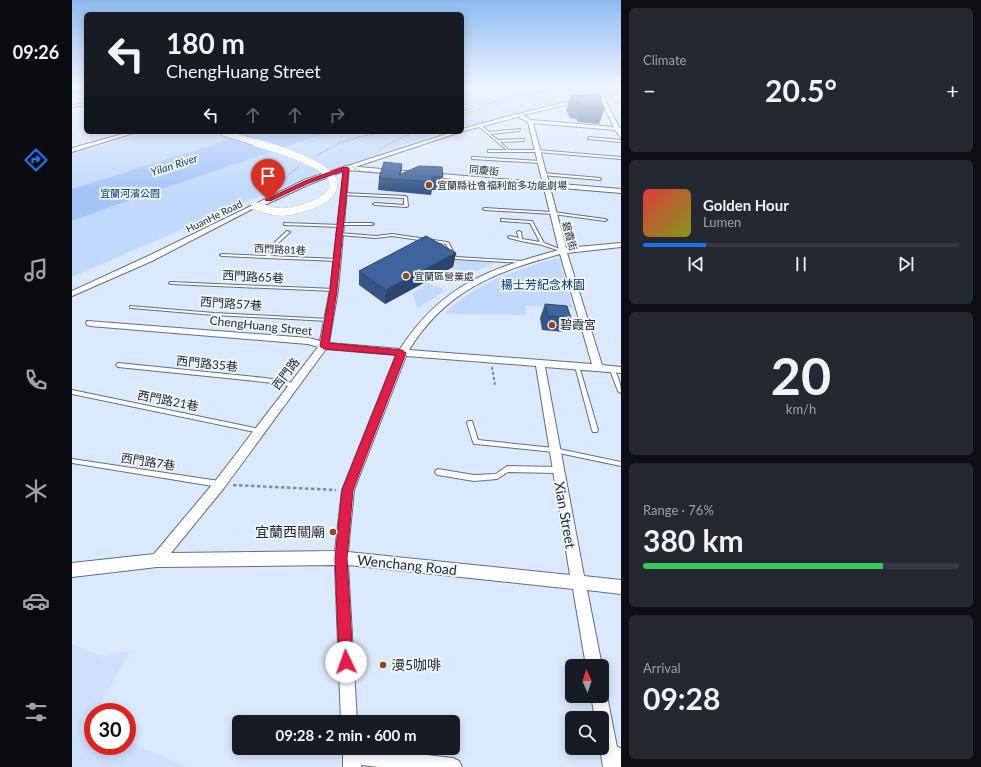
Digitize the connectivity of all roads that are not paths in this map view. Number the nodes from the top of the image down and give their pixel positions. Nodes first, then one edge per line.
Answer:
1 (488, 123) edge
2 (531, 123) edge
3 (561, 123) edge
4 (479, 125) junction
5 (619, 128) edge
6 (464, 130) edge
7 (518, 130) dead end
8 (488, 133) junction
9 (128, 134) edge
10 (227, 134) edge
11 (451, 134) edge
12 (621, 136) edge
13 (589, 138) dead end
14 (523, 140) dead end
15 (498, 141) junction
16 (621, 141) edge
17 (72, 150) edge
18 (508, 150) junction
19 (489, 151) dead end
20 (537, 151) junction
21 (473, 158) dead end
22 (621, 158) edge
23 (540, 162) junction
24 (347, 166) junction
25 (543, 174) junction
26 (600, 178) dead end
27 (546, 185) junction
28 (621, 191) edge
29 (344, 194) junction
30 (375, 204) dead end
31 (255, 206) junction
32 (485, 209) dead end
33 (553, 213) junction
34 (502, 220) dead end
35 (606, 220) dead end
36 (285, 224) dead end
37 (372, 224) dead end
38 (341, 228) junction
39 (288, 232) dead end
40 (519, 232) dead end
41 (510, 237) dead end
42 (521, 240) junction
43 (543, 244) junction
44 (621, 245) edge
45 (564, 251) junction
46 (222, 255) dead end
47 (267, 257) junction
48 (337, 260) junction
49 (523, 262) junction
50 (171, 283) dead end
51 (334, 290) junction
52 (72, 294) edge
53 (132, 307) dead end
54 (330, 320) junction
55 (90, 323) dead end
56 (324, 346) junction
57 (402, 353) junction
58 (540, 364) junction
59 (118, 365) dead end
60 (578, 366) junction
61 (598, 368) junction
62 (616, 370) edge
63 (294, 385) junction
64 (621, 391) edge
65 (72, 392) edge
66 (470, 423) dead end
67 (595, 430) dead end
68 (260, 431) junction
69 (554, 450) junction
70 (72, 461) edge
71 (621, 464) edge
72 (557, 470) junction
73 (438, 472) dead end
74 (220, 484) junction
75 (341, 558) junction
76 (157, 560) junction
77 (72, 570) edge
78 (578, 583) junction
79 (621, 587) edge
80 (593, 659) edge
81 (601, 703) edge
82 (349, 715) edge
83 (351, 757) edge
84 (614, 759) edge
85 (453, 767) edge

1 - 4 street
2 - 20 street, 碧霞街
3 - 5 street
4 - 6 street
4 - 8 lane
5 - 12 street
7 - 8 lane
8 - 15 lane
9 - 17 street
10 - 31 street, bridge
11 - 24 street, HuanHe Road
13 - 16 lane
14 - 15 lane
15 - 18 lane
18 - 19 lane
18 - 20 lane
20 - 22 lane
20 - 23 street, 碧霞街
21 - 23 lane
23 - 25 street, 碧霞街
24 - 27 street, 同慶街
24 - 29 street, 西門路
24 - 31 street, HuanHe Road
25 - 26 lane
25 - 27 street, 碧霞街
27 - 28 street, 同慶街
27 - 33 street, 碧霞街
29 - 30 lane
29 - 38 street, 西門路
31 - 52 street, HuanHe Road
32 - 33 lane
33 - 35 lane
33 - 45 street, 碧霞街
34 - 43 lane
36 - 38 lane
37 - 38 lane
38 - 48 street, 西門路
38 - 49 lane
39 - 47 lane
40 - 42 lane
41 - 42 lane
42 - 43 lane
43 - 45 lane
44 - 45 street
45 - 49 street
45 - 61 street, 碧霞街
46 - 47 lane, 西門路81巷
47 - 48 lane, 西門路81巷
48 - 51 street, 西門路
49 - 57 street
50 - 51 lane, 西門路65巷
51 - 54 street, 西門路
53 - 54 lane, 西門路57巷
54 - 56 street, 西門路
55 - 56 street, ChengHuang Street
56 - 57 street, ChengHuang Street
56 - 63 street, 西門路
57 - 58 street, ChengHuang Street
57 - 75 street
58 - 60 street, ChengHuang Street
58 - 69 street, Xian Street
59 - 63 lane, 西門路35巷
60 - 61 street, ChengHuang Street
60 - 67 lane
61 - 62 street, ChengHuang Street
62 - 64 lane
63 - 68 street, 西門路
65 - 68 lane, 西門路21巷
66 - 69 lane
68 - 74 street, 西門路
69 - 71 lane
69 - 72 street, Xian Street
70 - 74 lane, 西門路7巷
72 - 73 lane
72 - 78 street, Xian Street
74 - 76 street, 西門路
75 - 76 street, Wenchang Road
75 - 78 street, Wenchang Road
75 - 82 street
76 - 77 street, Wenchang Road
78 - 79 street, Wenchang Road
78 - 80 street, Xian Street
81 - 84 street
83 - 85 street

